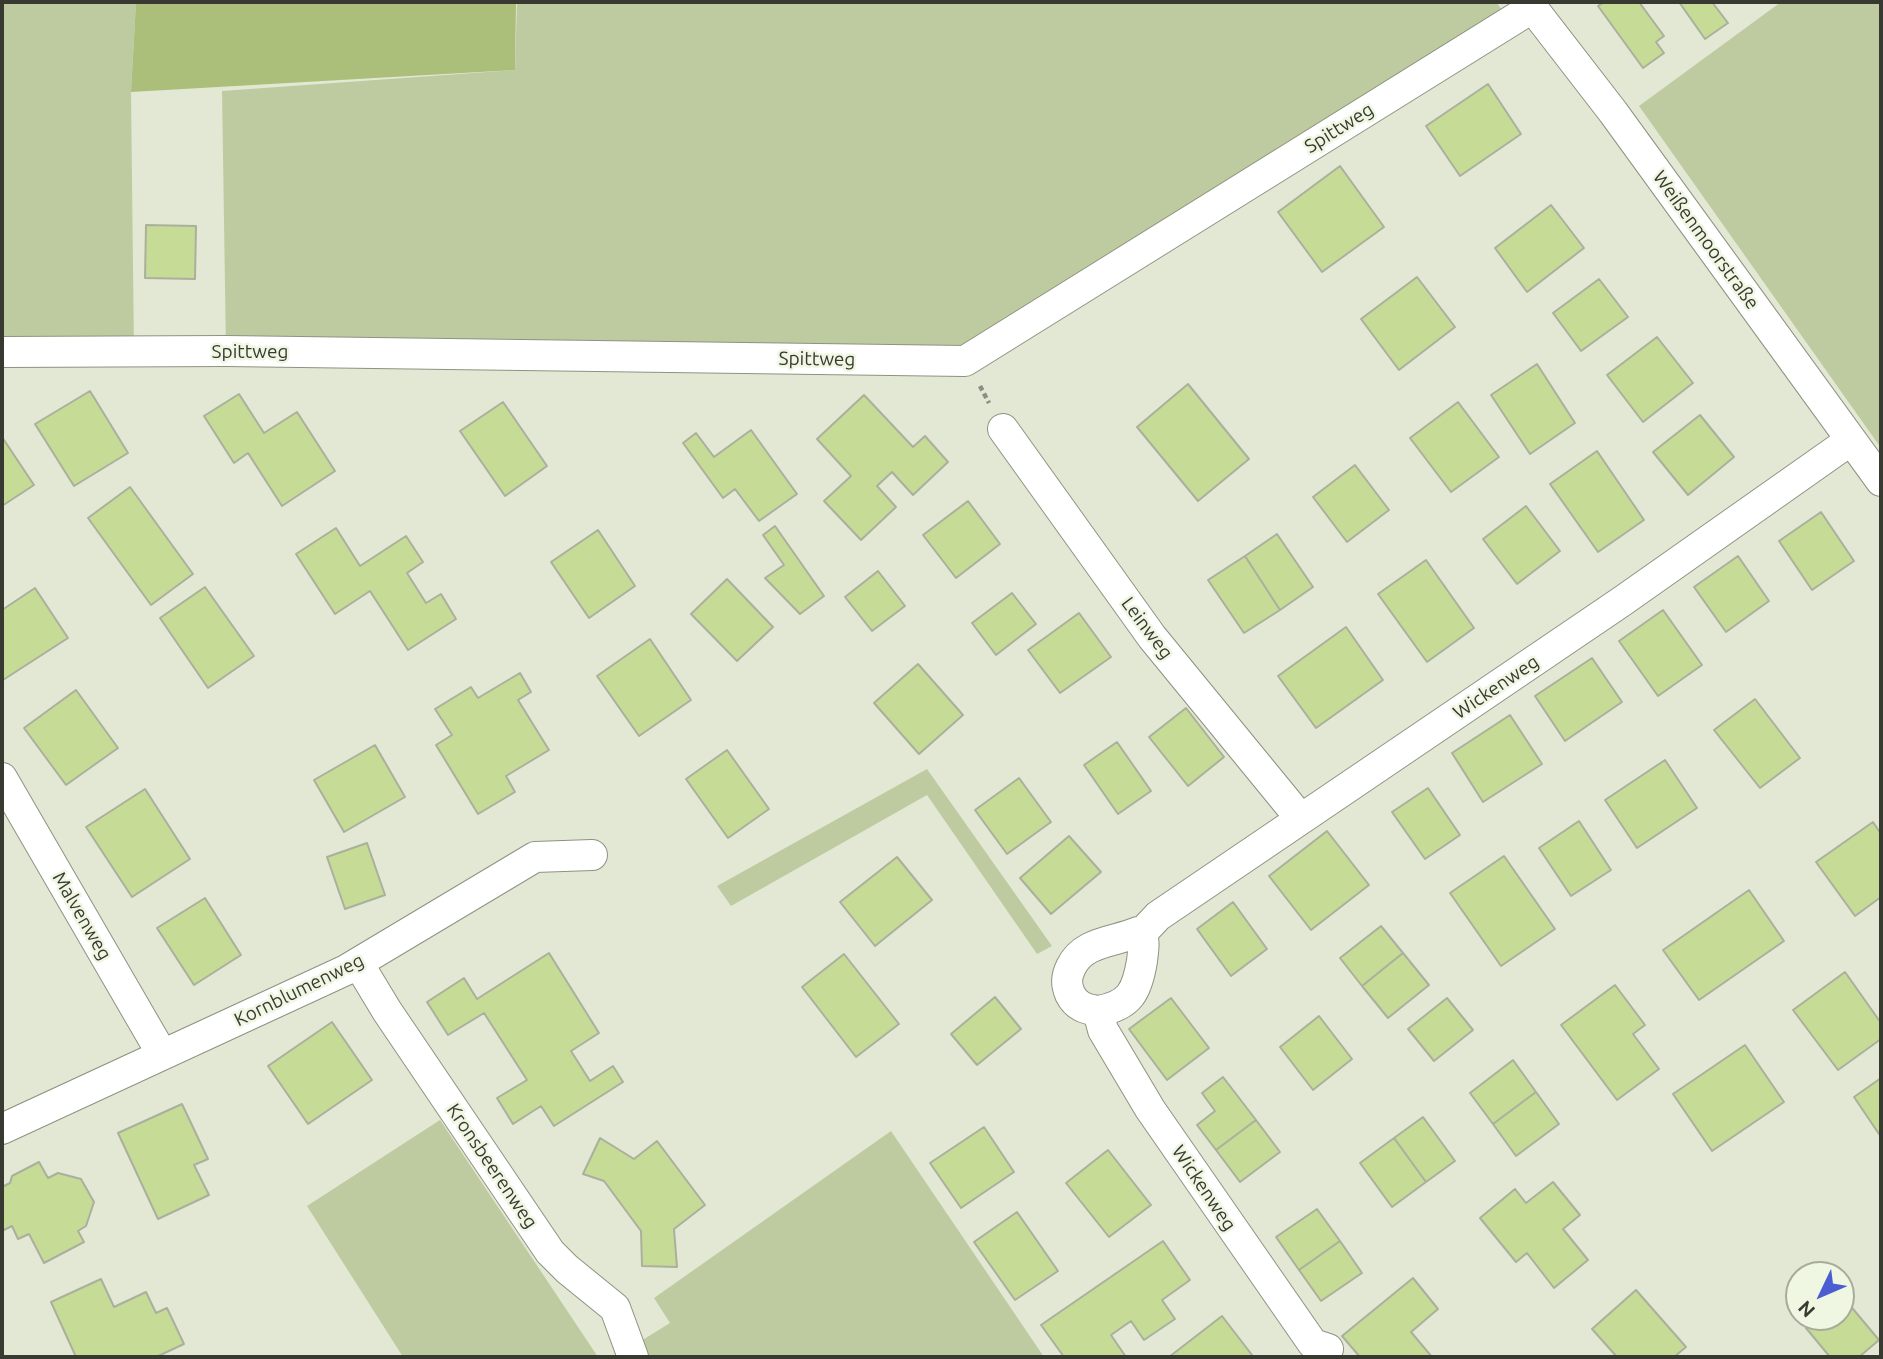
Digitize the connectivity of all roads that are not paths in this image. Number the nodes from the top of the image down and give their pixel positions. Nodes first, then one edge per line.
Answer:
1 (1530, 5) edge
2 (2, 352) edge
3 (1003, 429) road end
4 (1851, 440) junction
5 (1881, 481) edge
6 (2, 778) edge
7 (1301, 819) junction
8 (592, 855) dead end
9 (1142, 933) junction
10 (358, 963) junction
11 (1098, 1011) junction
12 (162, 1054) junction
13 (2, 1129) edge
14 (1328, 1349) dead end
15 (633, 1357) edge

1 - 2 street, Spittweg
1 - 4 street, Weißenmoorstraße
3 - 7 street, Leinweg
4 - 5 street, Weißenmoorstraße
4 - 7 street, Wickenweg
6 - 12 street, Malvenweg
7 - 9 street, Wickenweg
8 - 10 street, Kornblumenweg
9 - 11 street
9 - 11 street, Wickenweg
10 - 12 street, Kornblumenweg
10 - 15 street, Kronsbeerenweg
11 - 14 street, Wickenweg
12 - 13 street, Kornblumenweg

